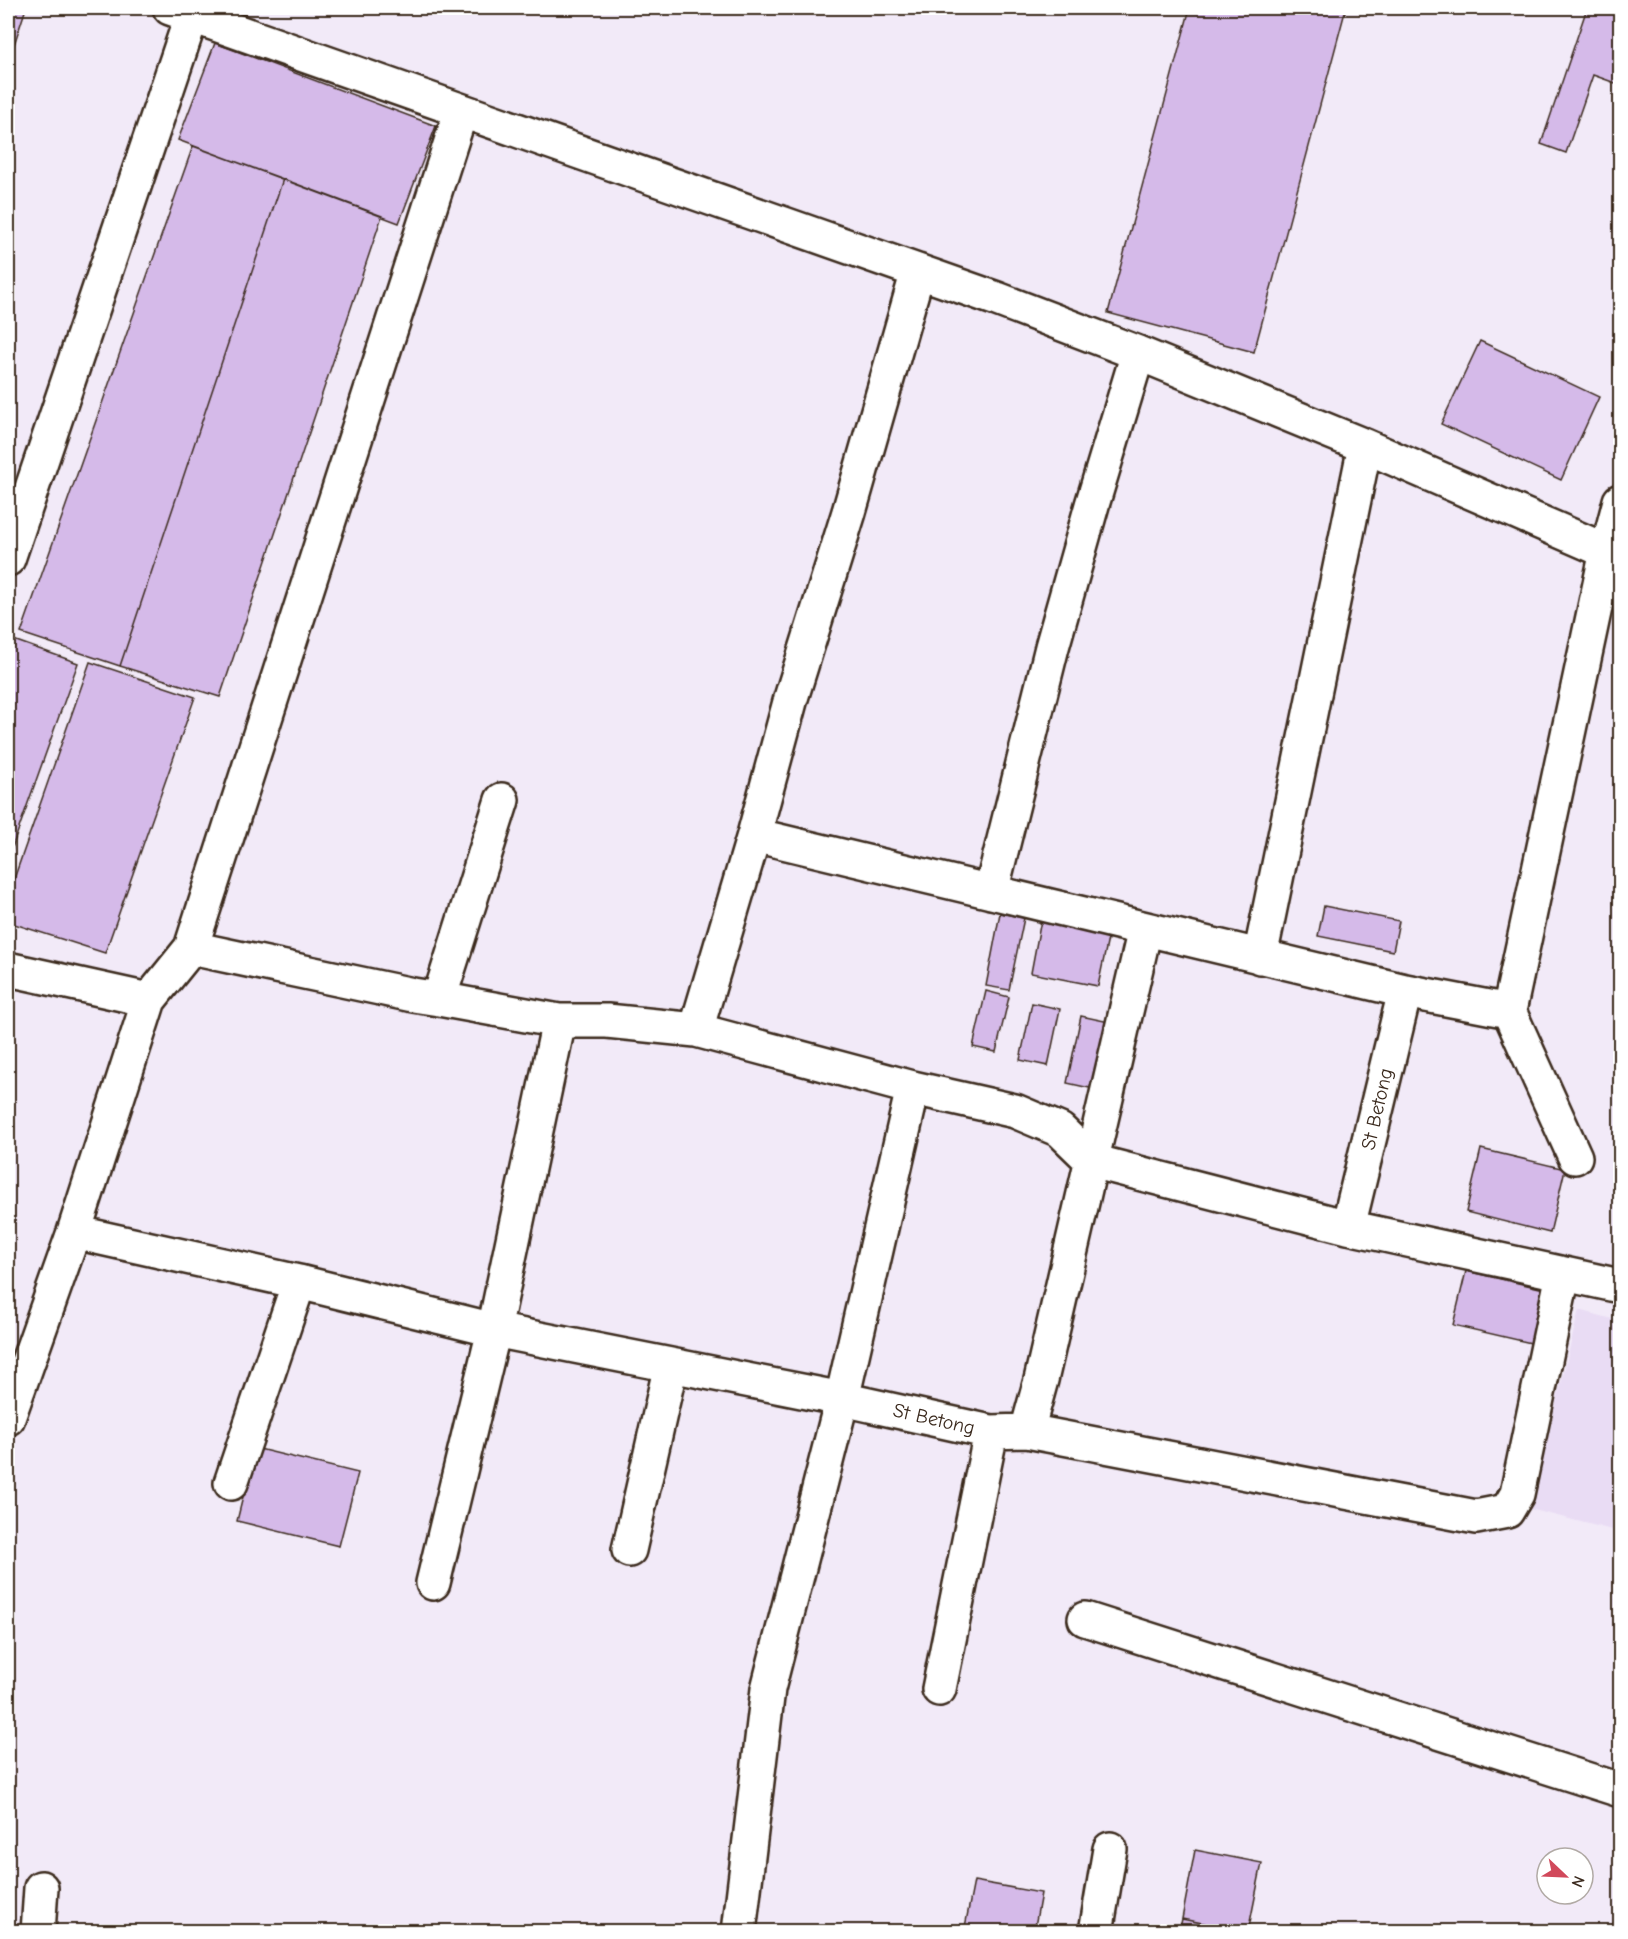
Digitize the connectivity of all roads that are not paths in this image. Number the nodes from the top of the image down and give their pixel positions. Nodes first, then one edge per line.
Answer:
1 (181, 11) edge
2 (461, 111) junction
3 (918, 271) junction
4 (1138, 353) junction
5 (1365, 446) junction
6 (1620, 501) edge
7 (1614, 554) edge
8 (8, 559) edge
9 (502, 800) dead end
10 (754, 836) junction
11 (991, 892) junction
12 (1145, 929) junction
13 (191, 948) junction
14 (1260, 957) junction
15 (8, 969) edge
16 (1405, 992) junction
17 (439, 999) junction
18 (149, 1000) junction
19 (1509, 1011) junction
20 (559, 1021) junction
21 (696, 1030) junction
22 (913, 1088) junction
23 (1575, 1158) dead end
24 (1092, 1161) junction
25 (1348, 1227) junction
26 (74, 1232) junction
27 (1563, 1274) junction
28 (299, 1282) junction
29 (1620, 1286) edge
30 (494, 1330) junction
31 (670, 1365) junction
32 (842, 1399) junction
33 (8, 1418) edge
34 (1027, 1431) junction
35 (991, 1432) junction
36 (231, 1483) dead end
37 (629, 1550) dead end
38 (433, 1583) dead end
39 (1085, 1619) dead end
40 (939, 1689) dead end
41 (1620, 1790) edge
42 (1110, 1849) dead end
43 (41, 1888) dead end
44 (38, 1932) edge
45 (739, 1932) edge
46 (1096, 1932) edge

1 - 2 street
1 - 8 street
2 - 3 street
2 - 13 street
3 - 4 street
3 - 10 street
4 - 5 street
4 - 11 street
5 - 7 street
5 - 14 street
6 - 7 street
7 - 19 street
9 - 17 street
10 - 11 street
10 - 21 street
11 - 12 street
12 - 14 street
12 - 24 street
13 - 17 street
13 - 18 street
14 - 16 street
15 - 18 street
16 - 19 street
16 - 25 street, St Betong
17 - 20 street
18 - 26 street
19 - 23 street
20 - 21 street
20 - 30 street
21 - 22 street
22 - 24 street
22 - 32 street
24 - 25 street
24 - 34 street
25 - 27 street
26 - 28 street, St Betong
26 - 33 street
27 - 29 street
27 - 34 street, St Betong
28 - 30 street, St Betong
28 - 36 street
30 - 31 street, St Betong
30 - 38 street
31 - 32 street, St Betong
31 - 37 street
32 - 35 street, St Betong
32 - 45 street
34 - 35 street, St Betong
35 - 40 street
39 - 41 street
42 - 46 street
43 - 44 street

